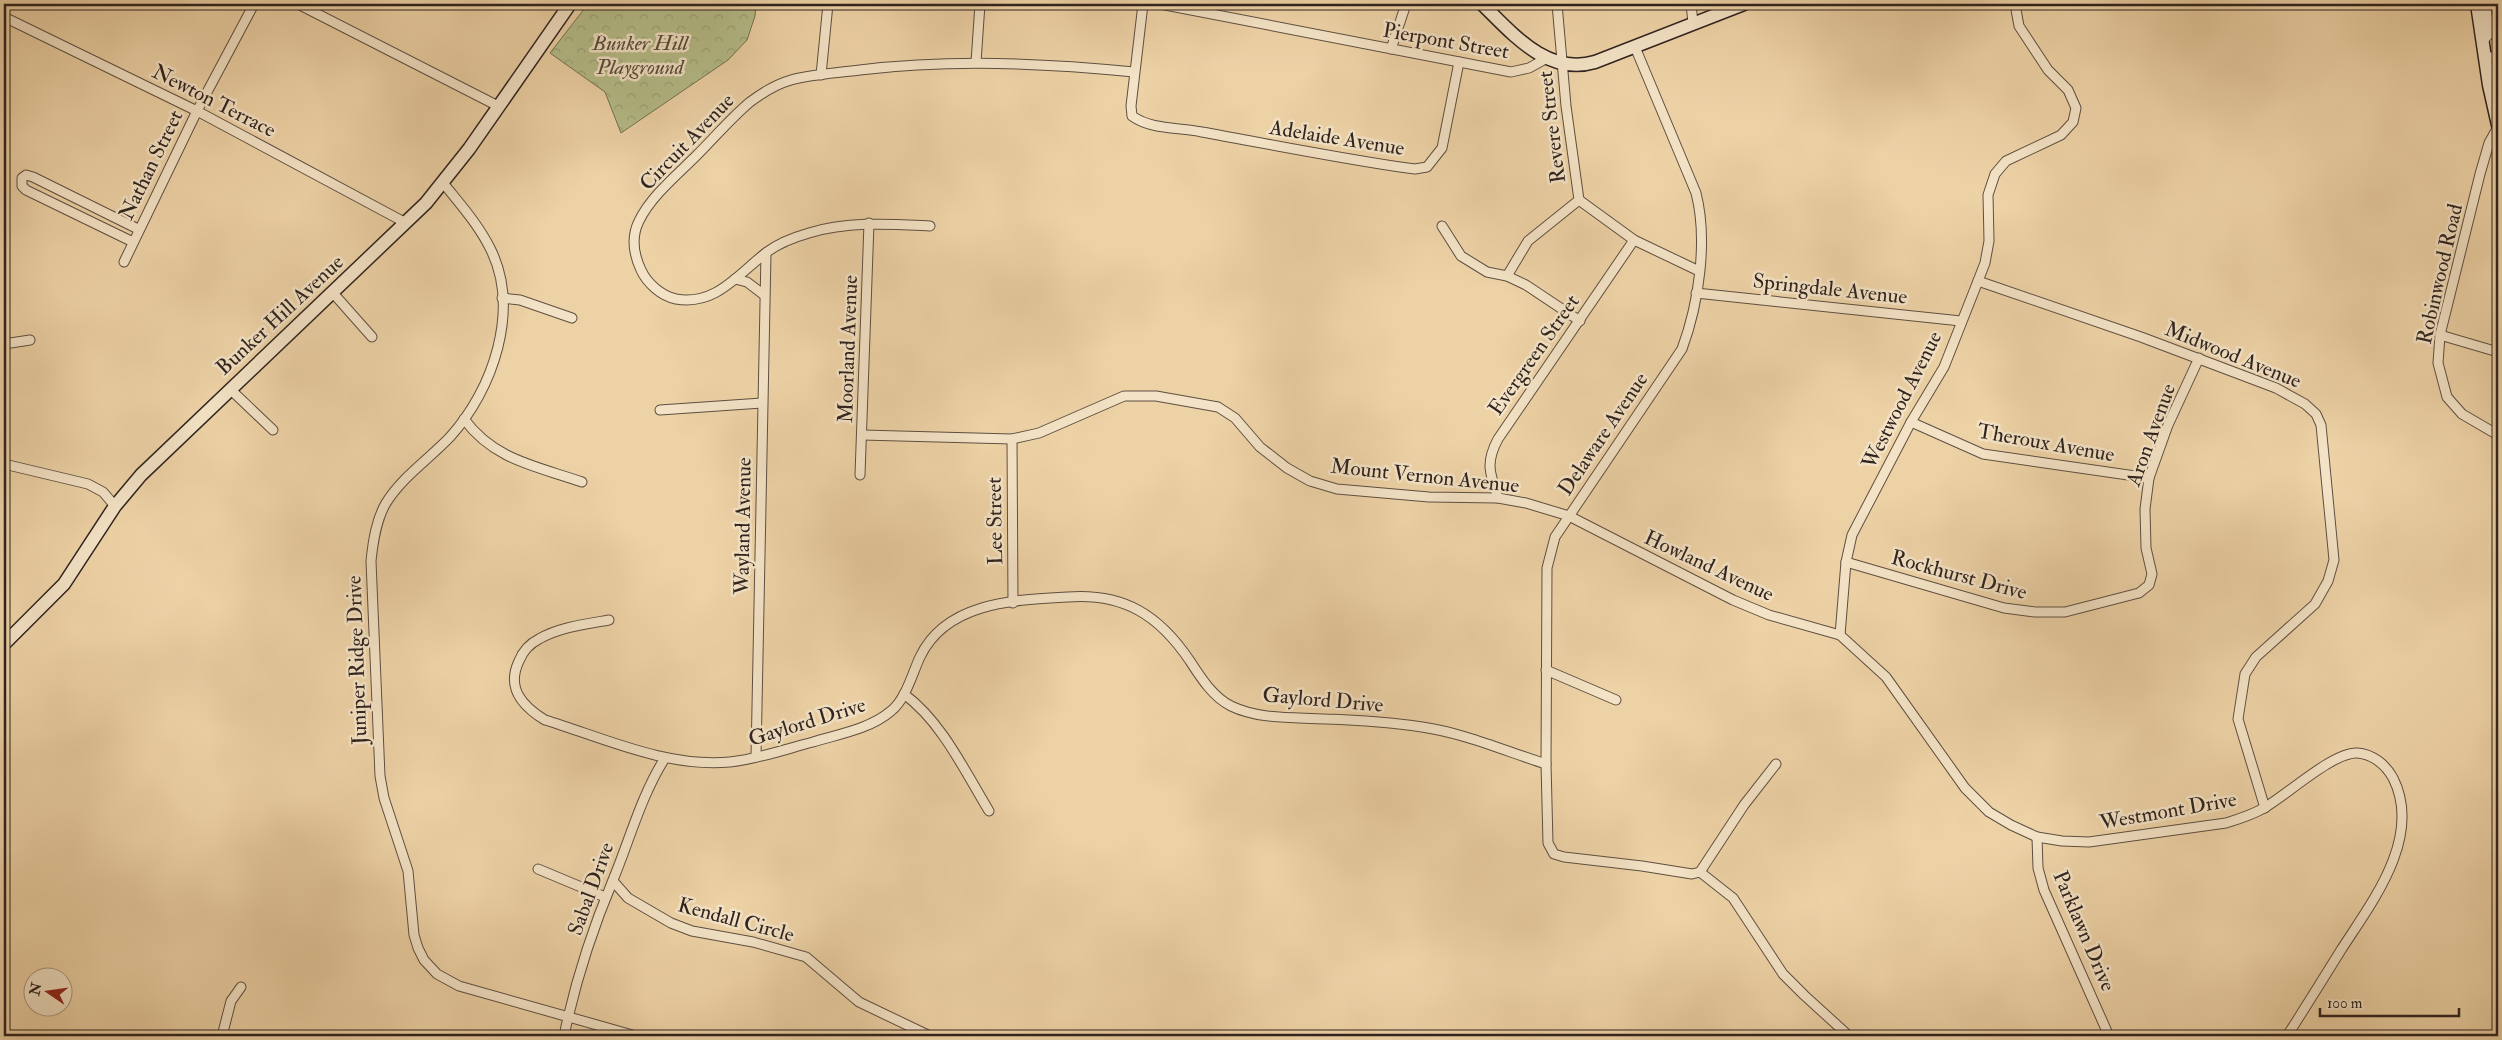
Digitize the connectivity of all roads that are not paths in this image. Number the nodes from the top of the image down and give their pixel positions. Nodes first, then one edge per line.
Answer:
1 (254, 4) edge
2 (298, 4) edge
3 (570, 4) edge
4 (828, 4) edge
5 (980, 4) edge
6 (1143, 4) edge
7 (1160, 4) edge
8 (1406, 4) edge
9 (1482, 4) edge
10 (1557, 4) edge
11 (1691, 4) edge
12 (1744, 4) edge
13 (2015, 4) edge
14 (2476, 4) edge
15 (2486, 4) edge
16 (4, 17) edge
17 (1693, 23) junction
18 (2482, 42) junction
19 (1635, 47) junction
20 (1392, 49) junction
21 (2498, 56) edge
22 (1547, 58) junction
23 (2484, 58) junction
24 (976, 62) junction
25 (1458, 62) junction
26 (1562, 63) junction
27 (1134, 72) junction
28 (821, 74) junction
29 (498, 106) junction
30 (197, 111) junction
31 (2498, 126) edge
32 (444, 184) junction
33 (80, 200) junction
34 (1579, 200) junction
35 (73, 213) junction
36 (406, 223) junction
37 (869, 223) junction
38 (930, 226) dead end
39 (1442, 226) dead end
40 (138, 229) junction
41 (1634, 240) junction
42 (133, 242) junction
43 (766, 253) junction
44 (124, 262) dead end
45 (1698, 270) junction
46 (1507, 276) junction
47 (735, 279) junction
48 (1978, 281) junction
49 (333, 293) junction
50 (1696, 293) junction
51 (764, 295) junction
52 (502, 298) junction
53 (572, 318) dead end
54 (1580, 321) junction
55 (1961, 321) junction
56 (2440, 335) junction
57 (372, 337) dead end
58 (30, 340) dead end
59 (4, 344) edge
60 (2498, 352) edge
61 (2199, 358) junction
62 (230, 389) junction
63 (762, 403) junction
64 (660, 410) dead end
65 (464, 419) junction
66 (1911, 422) junction
67 (273, 430) dead end
68 (862, 435) junction
69 (2498, 435) edge
70 (1012, 439) junction
71 (4, 464) edge
72 (860, 475) dead end
73 (2149, 478) junction
74 (582, 482) dead end
75 (1498, 498) junction
76 (115, 506) junction
77 (1569, 516) junction
78 (1846, 562) junction
79 (2149, 585) joint
80 (1013, 603) junction
81 (610, 620) dead end
82 (1840, 635) junction
83 (4, 644) edge
84 (1546, 670) junction
85 (904, 694) junction
86 (1616, 700) dead end
87 (756, 757) junction
88 (665, 758) junction
89 (1546, 764) junction
90 (1776, 764) dead end
91 (2264, 808) junction
92 (989, 811) dead end
93 (2038, 837) junction
94 (538, 869) dead end
95 (1700, 872) junction
96 (613, 880) junction
97 (605, 896) junction
98 (240, 987) dead end
99 (568, 1017) junction
100 (908, 1026) junction
101 (222, 1036) edge
102 (564, 1036) edge
103 (636, 1036) edge
104 (903, 1036) edge
105 (930, 1036) edge
106 (1849, 1036) edge
107 (2109, 1036) edge
108 (2287, 1036) edge

1 - 30 street, Nathan Street
2 - 29 street
3 - 29 main road, Bunker Hill Avenue
4 - 28 street
5 - 24 street
6 - 27 street
7 - 20 street, Pierpont Street
8 - 20 street
9 - 22 main road
10 - 26 street, Revere Street
11 - 17 street
12 - 17 main road
13 - 48 street, Westwood Avenue
14 - 18 main road
15 - 18 street
16 - 30 street, Newton Terrace
17 - 19 main road
18 - 23 main road
19 - 26 main road
19 - 45 street, Delaware Avenue
20 - 25 street, Pierpont Street
21 - 23 street
22 - 25 street, Pierpont Street
22 - 26 main road
23 - 31 main road
24 - 27 street, Circuit Avenue
24 - 28 street, Circuit Avenue
25 - 27 street, Adelaide Avenue
26 - 34 street, Revere Street
28 - 47 street, Circuit Avenue
29 - 32 main road, Bunker Hill Avenue
30 - 36 street, Newton Terrace
30 - 40 street, Nathan Street
31 - 56 street, Robinwood Road
32 - 36 main road, Bunker Hill Avenue
32 - 52 street, Juniper Ridge Drive
33 - 35 street
33 - 35 street
33 - 40 street
34 - 41 street
34 - 46 street, Revere Street
35 - 42 street
36 - 49 main road, Bunker Hill Avenue
37 - 38 street, Circuit Avenue
37 - 43 street, Circuit Avenue
37 - 68 street, Moorland Avenue
39 - 46 street
40 - 42 street, Nathan Street
41 - 45 street
41 - 54 street, Evergreen Street
42 - 44 street, Nathan Street
43 - 47 street, Circuit Avenue
43 - 51 street, Wayland Avenue
45 - 50 street, Delaware Avenue
46 - 54 street
47 - 51 street
48 - 55 street, Westwood Avenue
48 - 61 street, Midwood Avenue
49 - 57 street
49 - 62 main road, Bunker Hill Avenue
50 - 55 street, Springdale Avenue
50 - 77 street, Delaware Avenue
51 - 63 street, Wayland Avenue
52 - 53 street
52 - 65 street, Juniper Ridge Drive
54 - 75 street, Evergreen Street
55 - 66 street, Westwood Avenue
56 - 60 street
56 - 69 street, Robinwood Road
58 - 59 street
61 - 73 street, Aron Avenue
61 - 91 street, Midwood Avenue
62 - 67 street
62 - 76 main road, Bunker Hill Avenue
63 - 64 street
63 - 87 street, Wayland Avenue
65 - 74 street
65 - 99 street, Juniper Ridge Drive
66 - 73 street, Theroux Avenue
66 - 78 street, Westwood Avenue
68 - 70 street, Mount Vernon Avenue
68 - 72 street, Moorland Avenue
70 - 75 street, Mount Vernon Avenue
70 - 80 street, Lee Street
71 - 76 street
73 - 79 street, Aron Avenue
75 - 77 street, Mount Vernon Avenue
76 - 83 main road, Bunker Hill Avenue
77 - 82 street, Howland Avenue
77 - 84 street, Delaware Avenue
78 - 79 street, Rockhurst Drive
78 - 82 street, Westwood Avenue
80 - 85 street, Gaylord Drive
80 - 89 street, Gaylord Drive
81 - 88 street, Gaylord Drive
82 - 93 street, Westmont Drive
84 - 86 street
84 - 89 street, Delaware Avenue
85 - 87 street, Gaylord Drive
85 - 92 street
87 - 88 street, Gaylord Drive
88 - 96 street, Sabal Drive
89 - 95 street, Delaware Avenue
90 - 95 street
91 - 93 street, Westmont Drive
91 - 108 street, Westmont Drive
93 - 107 street, Parklawn Drive
94 - 97 street
95 - 106 street
96 - 97 street, Sabal Drive
96 - 100 street, Kendall Circle
97 - 99 street, Sabal Drive
98 - 101 street
99 - 102 street, Sabal Drive
99 - 103 street, Juniper Ridge Drive
100 - 104 street
100 - 105 street, Kendall Circle

